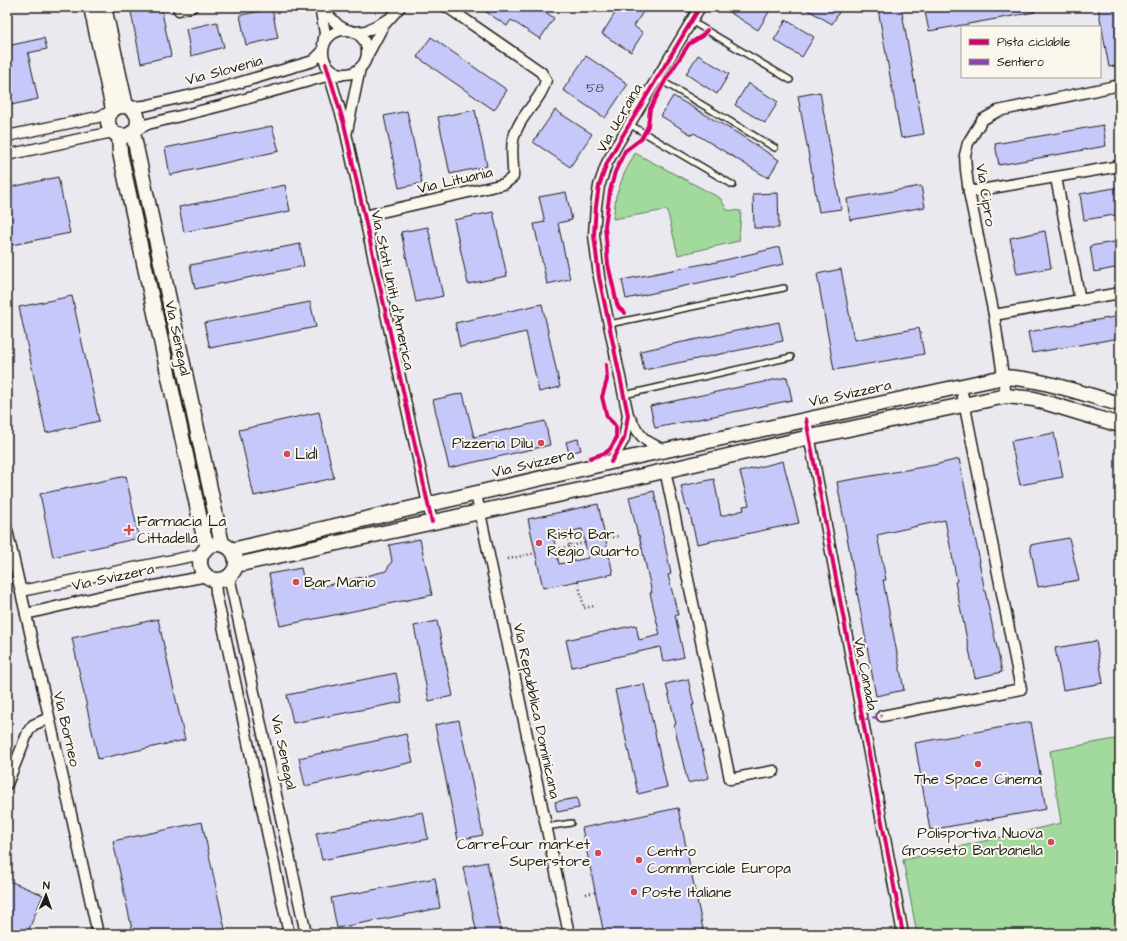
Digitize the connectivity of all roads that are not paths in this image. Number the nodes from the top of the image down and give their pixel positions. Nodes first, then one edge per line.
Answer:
1 (91, 7) edge
2 (104, 7) edge
3 (178, 7) edge
4 (192, 7) edge
5 (320, 7) edge
6 (400, 7) edge
7 (448, 7) edge
8 (700, 7) edge
9 (392, 17) junction
10 (691, 21) junction
11 (351, 31) junction
12 (323, 49) junction
13 (367, 56) junction
14 (326, 64) junction
15 (360, 68) junction
16 (341, 74) junction
17 (657, 78) junction
18 (328, 79) junction
19 (790, 80) dead end
20 (1120, 86) edge
21 (120, 108) junction
22 (629, 124) junction
23 (134, 131) junction
24 (117, 134) junction
25 (347, 135) junction
26 (7, 136) edge
27 (775, 148) dead end
28 (7, 155) edge
29 (1120, 166) edge
30 (1056, 178) junction
31 (733, 185) dead end
32 (968, 192) junction
33 (364, 216) junction
34 (784, 288) dead end
35 (1120, 293) edge
36 (1080, 300) junction
37 (994, 316) junction
38 (609, 324) junction
39 (791, 357) dead end
40 (1004, 378) junction
41 (961, 387) junction
42 (624, 395) junction
43 (1006, 396) junction
44 (1120, 404) edge
45 (965, 405) junction
46 (628, 415) junction
47 (806, 419) junction
48 (1120, 425) edge
49 (810, 437) junction
50 (665, 450) junction
51 (611, 462) junction
52 (665, 470) junction
53 (476, 494) junction
54 (428, 505) junction
55 (479, 512) junction
56 (432, 522) junction
57 (370, 527) junction
58 (7, 530) edge
59 (309, 541) junction
60 (227, 547) junction
61 (205, 550) junction
62 (233, 571) junction
63 (211, 577) junction
64 (21, 591) junction
65 (26, 614) junction
66 (882, 716) dead end
67 (49, 718) junction
68 (774, 771) dead end
69 (7, 784) edge
70 (571, 823) dead end
71 (546, 827) junction
72 (98, 934) edge
73 (289, 934) edge
74 (306, 934) edge
75 (569, 934) edge
76 (903, 934) edge

1 - 21 main road
2 - 21 main road
3 - 4 street
5 - 11 street
5 - 12 street
6 - 9 street
7 - 33 street, Via Lituania
8 - 10 street, Via Ucraina
9 - 11 street
9 - 13 street
10 - 17 street, Via Ucraina
10 - 19 lane
11 - 12 street
11 - 13 street
12 - 14 street
12 - 21 street, Via Slovenia
13 - 15 street
14 - 16 street
14 - 18 street, Via Stati Uniti d'America
15 - 16 street
15 - 25 street, Via Stati Uniti d'America
16 - 18 street
17 - 22 street, Via Ucraina
17 - 27 lane
18 - 23 street
18 - 25 street, Via Stati Uniti d'America
20 - 32 street, Via Cipro
21 - 23 main road
21 - 24 main road
21 - 26 street, Via Slovenia
22 - 31 lane
22 - 38 street, Via Ucraina
23 - 24 main road
23 - 60 main road, Via Senegal
24 - 28 street
24 - 61 main road, Via Senegal
25 - 33 street, Via Stati Uniti d'America
29 - 30 street
30 - 32 street
30 - 36 street
32 - 37 street, Via Cipro
33 - 54 street, Via Stati Uniti d'America
34 - 38 lane
35 - 36 street
36 - 37 street
37 - 40 street, Via Cipro
38 - 42 street, Via Ucraina
39 - 42 lane
40 - 41 main road, Via Svizzera
40 - 43 street, Via Cipro
40 - 44 main road, Via Svizzera
41 - 45 street
41 - 47 main road, Via Svizzera
42 - 46 street, Via Ucraina
43 - 45 main road, Via Svizzera
43 - 48 main road, Via Svizzera
45 - 49 main road, Via Svizzera
45 - 66 street
46 - 50 street, Via Ucraina
46 - 51 street, Via Ucraina
47 - 49 street, Via Canada
47 - 50 main road, Via Svizzera
49 - 52 main road, Via Svizzera
49 - 76 street, Via Canada
50 - 51 main road, Via Svizzera
51 - 53 main road, Via Svizzera
52 - 55 main road, Via Svizzera
52 - 68 street
53 - 54 main road, Via Svizzera
53 - 55 street, Via Repubblica Dominicana
54 - 56 street, Via Stati Uniti d'America
54 - 57 main road, Via Svizzera
55 - 56 main road, Via Svizzera
55 - 71 street, Via Repubblica Dominicana
56 - 57 main road, Via Svizzera
57 - 59 main road, Via Svizzera
58 - 64 street, Via Borneo
59 - 60 main road, Via Svizzera
59 - 62 main road, Via Svizzera
60 - 61 main road
60 - 62 main road
61 - 63 main road
61 - 64 street, Via Svizzera
62 - 63 main road
62 - 74 street, Via Senegal
63 - 65 street, Via Svizzera
63 - 73 street
64 - 65 street, Via Borneo
65 - 67 street, Via Borneo
67 - 69 street
67 - 72 street, Via Borneo
70 - 71 lane
71 - 75 street, Via Repubblica Dominicana

